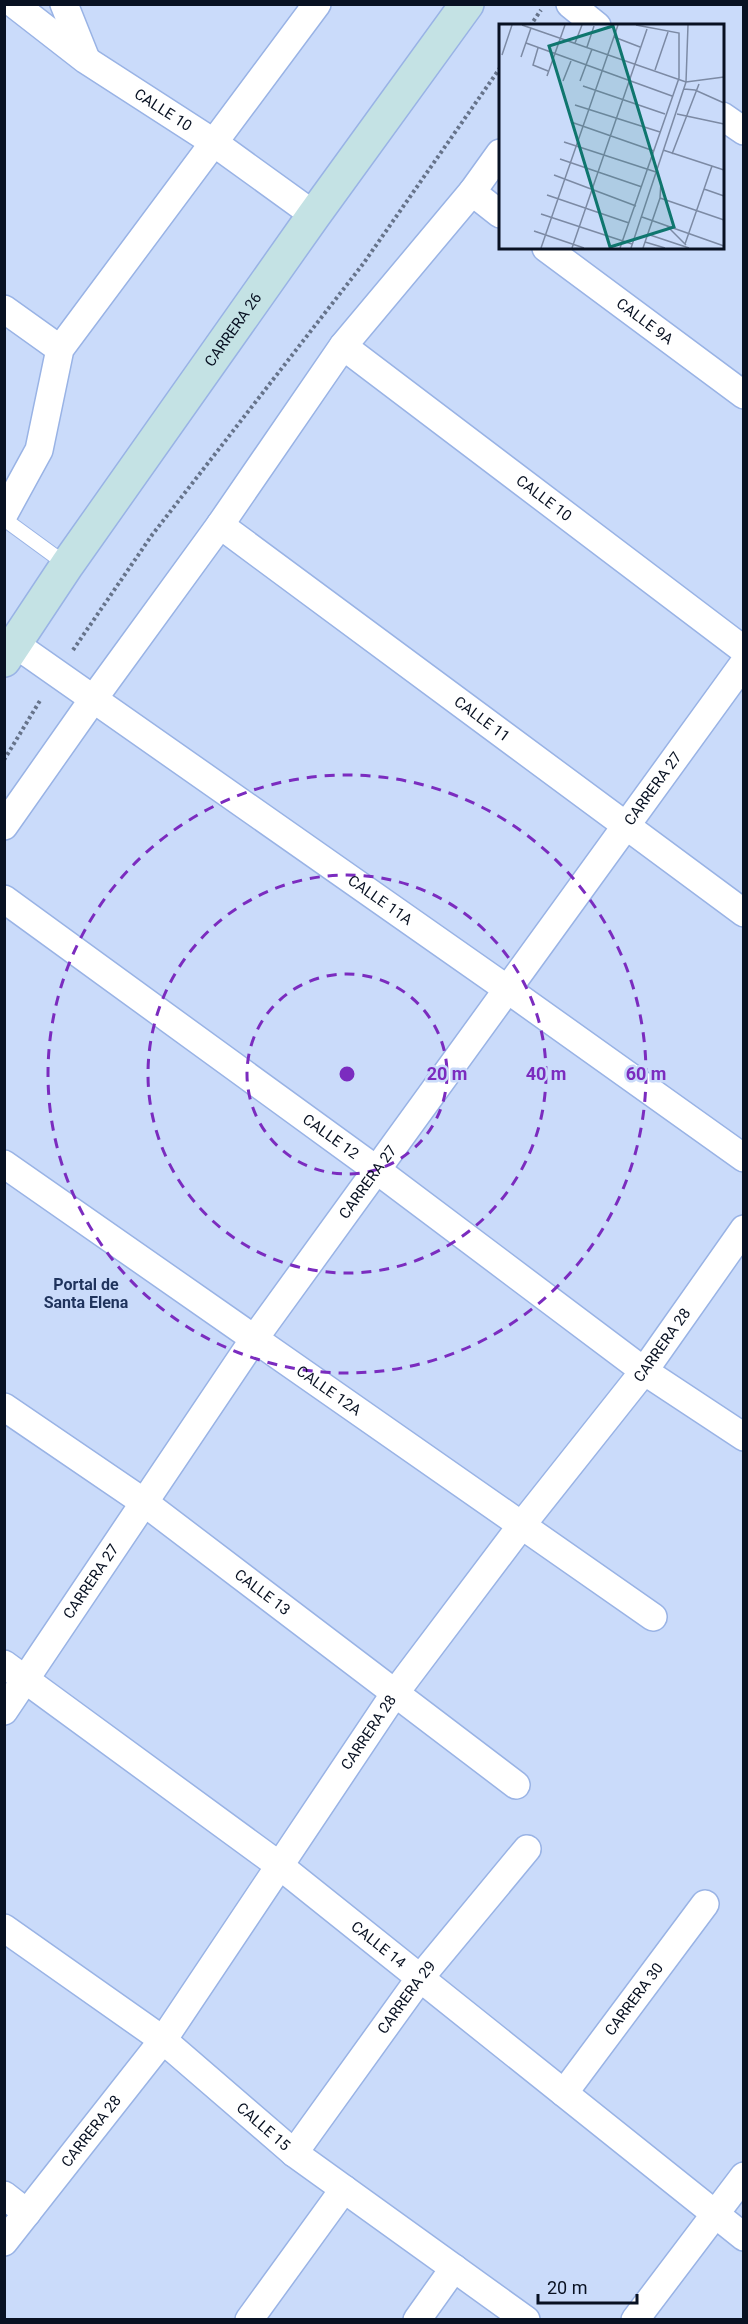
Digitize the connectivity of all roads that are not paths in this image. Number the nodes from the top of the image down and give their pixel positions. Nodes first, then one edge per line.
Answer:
1 (14, 4) edge
2 (64, 4) edge
3 (467, 4) edge
4 (570, 4) edge
5 (310, 7) edge
6 (597, 20) edge
7 (86, 60) junction
8 (724, 117) edge
9 (744, 131) edge
10 (213, 142) junction
11 (499, 156) edge
12 (472, 192) junction
13 (499, 212) edge
14 (314, 215) junction
15 (547, 249) edge
16 (4, 309) edge
17 (343, 346) junction
18 (60, 349) junction
19 (744, 395) edge
20 (4, 514) edge
21 (4, 519) edge
22 (220, 525) junction
23 (67, 565) junction
24 (744, 650) edge
25 (10, 652) edge
26 (744, 663) edge
27 (94, 698) junction
28 (627, 825) junction
29 (4, 826) edge
30 (4, 898) edge
31 (744, 913) edge
32 (507, 989) junction
33 (744, 1158) edge
34 (4, 1164) edge
35 (378, 1171) junction
36 (744, 1229) edge
37 (254, 1339) junction
38 (644, 1371) junction
39 (4, 1407) edge
40 (744, 1437) edge
41 (145, 1503) junction
42 (521, 1526) junction
43 (653, 1617) dead end
44 (15, 1671) edge
45 (395, 1693) junction
46 (4, 1711) edge
47 (516, 1785) dead end
48 (527, 1850) dead end
49 (280, 1866) junction
50 (705, 1904) dead end
51 (4, 1928) edge
52 (420, 1978) junction
53 (163, 2040) junction
54 (564, 2093) junction
55 (294, 2153) junction
56 (744, 2176) edge
57 (344, 2189) junction
58 (4, 2195) edge
59 (27, 2213) junction
60 (714, 2214) junction
61 (744, 2237) edge
62 (4, 2242) edge
63 (454, 2268) junction
64 (249, 2319) edge
65 (417, 2319) edge
66 (526, 2319) edge
67 (635, 2319) edge

1 - 7 street, CALLE 10
2 - 7 street
3 - 14 main road, CARRERA 26
4 - 6 street
5 - 10 street
7 - 10 street, CALLE 10
8 - 9 street
10 - 14 street, CALLE 10
10 - 18 street
11 - 12 street
12 - 13 street
12 - 17 street
14 - 23 main road, CARRERA 26
15 - 19 street, CALLE 9A
16 - 18 street
17 - 22 street
17 - 24 street, CALLE 10
18 - 20 street
21 - 23 lane
22 - 27 street
22 - 28 street, CALLE 11
23 - 25 main road, CARRERA 26
25 - 27 street, CALLE 11A
26 - 28 street, CARRERA 27
27 - 29 street
27 - 32 street, CALLE 11A
28 - 31 street, CALLE 11
28 - 32 street, CARRERA 27
30 - 35 street, CALLE 12
32 - 33 street, CALLE 11A
32 - 35 street, CARRERA 27
34 - 37 street, CALLE 12A
35 - 37 street, CARRERA 27
35 - 38 street, CALLE 12
36 - 38 street, CARRERA 28
37 - 41 street, CARRERA 27
37 - 42 street, CALLE 12A
38 - 40 street, CALLE 12
38 - 42 street, CARRERA 28
39 - 41 street, CALLE 13
41 - 44 street, CARRERA 27
41 - 45 street, CALLE 13
42 - 43 street, CALLE 12A
42 - 45 street, CARRERA 28
44 - 46 street, CARRERA 27
44 - 49 street, CALLE 14
45 - 47 street, CALLE 13
45 - 49 street, CARRERA 28
48 - 52 street, CARRERA 29
49 - 52 street, CALLE 14
49 - 53 street, CARRERA 28
50 - 54 street, CARRERA 30
51 - 53 street, CALLE 15
52 - 54 street, CALLE 14
52 - 55 street, CARRERA 29
53 - 55 street, CALLE 15
53 - 59 street, CARRERA 28
54 - 60 street, CALLE 14
55 - 57 street, CALLE 15
56 - 60 street
57 - 63 street, CALLE 15
57 - 64 street
58 - 59 street
59 - 62 street, CARRERA 28
60 - 61 street, CALLE 14
60 - 67 street
63 - 65 street
63 - 66 street, CALLE 15

